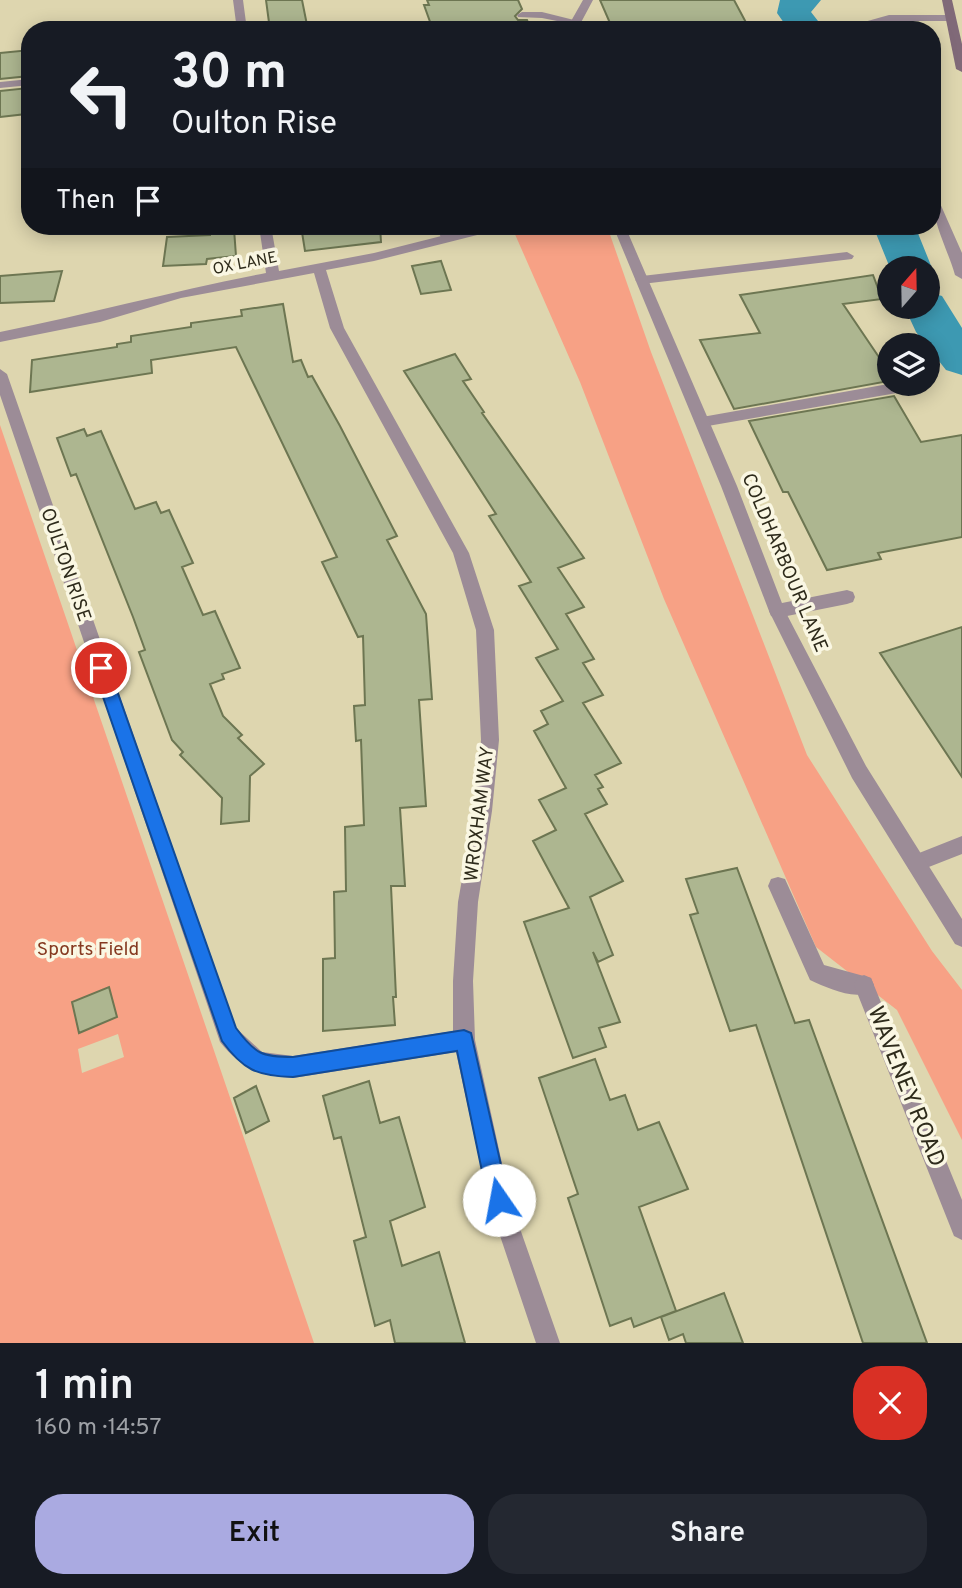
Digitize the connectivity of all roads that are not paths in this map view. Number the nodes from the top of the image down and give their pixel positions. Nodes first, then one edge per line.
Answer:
1 (237, 0) edge
2 (588, 0) edge
3 (947, 0) edge
4 (523, 15) dead end
5 (950, 18) junction
6 (240, 21) edge
7 (559, 21) edge
8 (577, 21) edge
9 (872, 21) edge
10 (962, 69) edge
11 (21, 83) edge
12 (0, 85) edge
13 (941, 219) edge
14 (266, 235) edge
15 (439, 235) edge
16 (623, 235) edge
17 (847, 256) dead end
18 (319, 268) junction
19 (273, 275) junction
20 (962, 275) edge
21 (642, 280) junction
22 (0, 340) edge
23 (0, 374) edge
24 (877, 391) edge
25 (702, 422) junction
26 (847, 597) dead end
27 (777, 611) junction
28 (962, 845) edge
29 (916, 863) junction
30 (778, 886) dead end
31 (962, 937) edge
32 (464, 1040) junction
33 (962, 1228) edge
34 (548, 1343) edge

1 - 6 street
2 - 8 street
3 - 5 main road
4 - 7 street
5 - 9 street
5 - 10 main road
11 - 12 street
13 - 20 street
14 - 19 street
15 - 18 street, OX LANE
16 - 21 street, COLDHARBOUR LANE
17 - 21 street
18 - 19 street, OX LANE
18 - 32 street, WROXHAM WAY
19 - 22 street, OX LANE
21 - 25 street, COLDHARBOUR LANE
23 - 32 street, OULTON RISE
24 - 25 street
25 - 27 street, COLDHARBOUR LANE
26 - 27 street
27 - 29 street, COLDHARBOUR LANE
28 - 29 street
29 - 31 street, COLDHARBOUR LANE
30 - 33 street, WAVENEY ROAD
32 - 34 street, WROXHAM WAY

